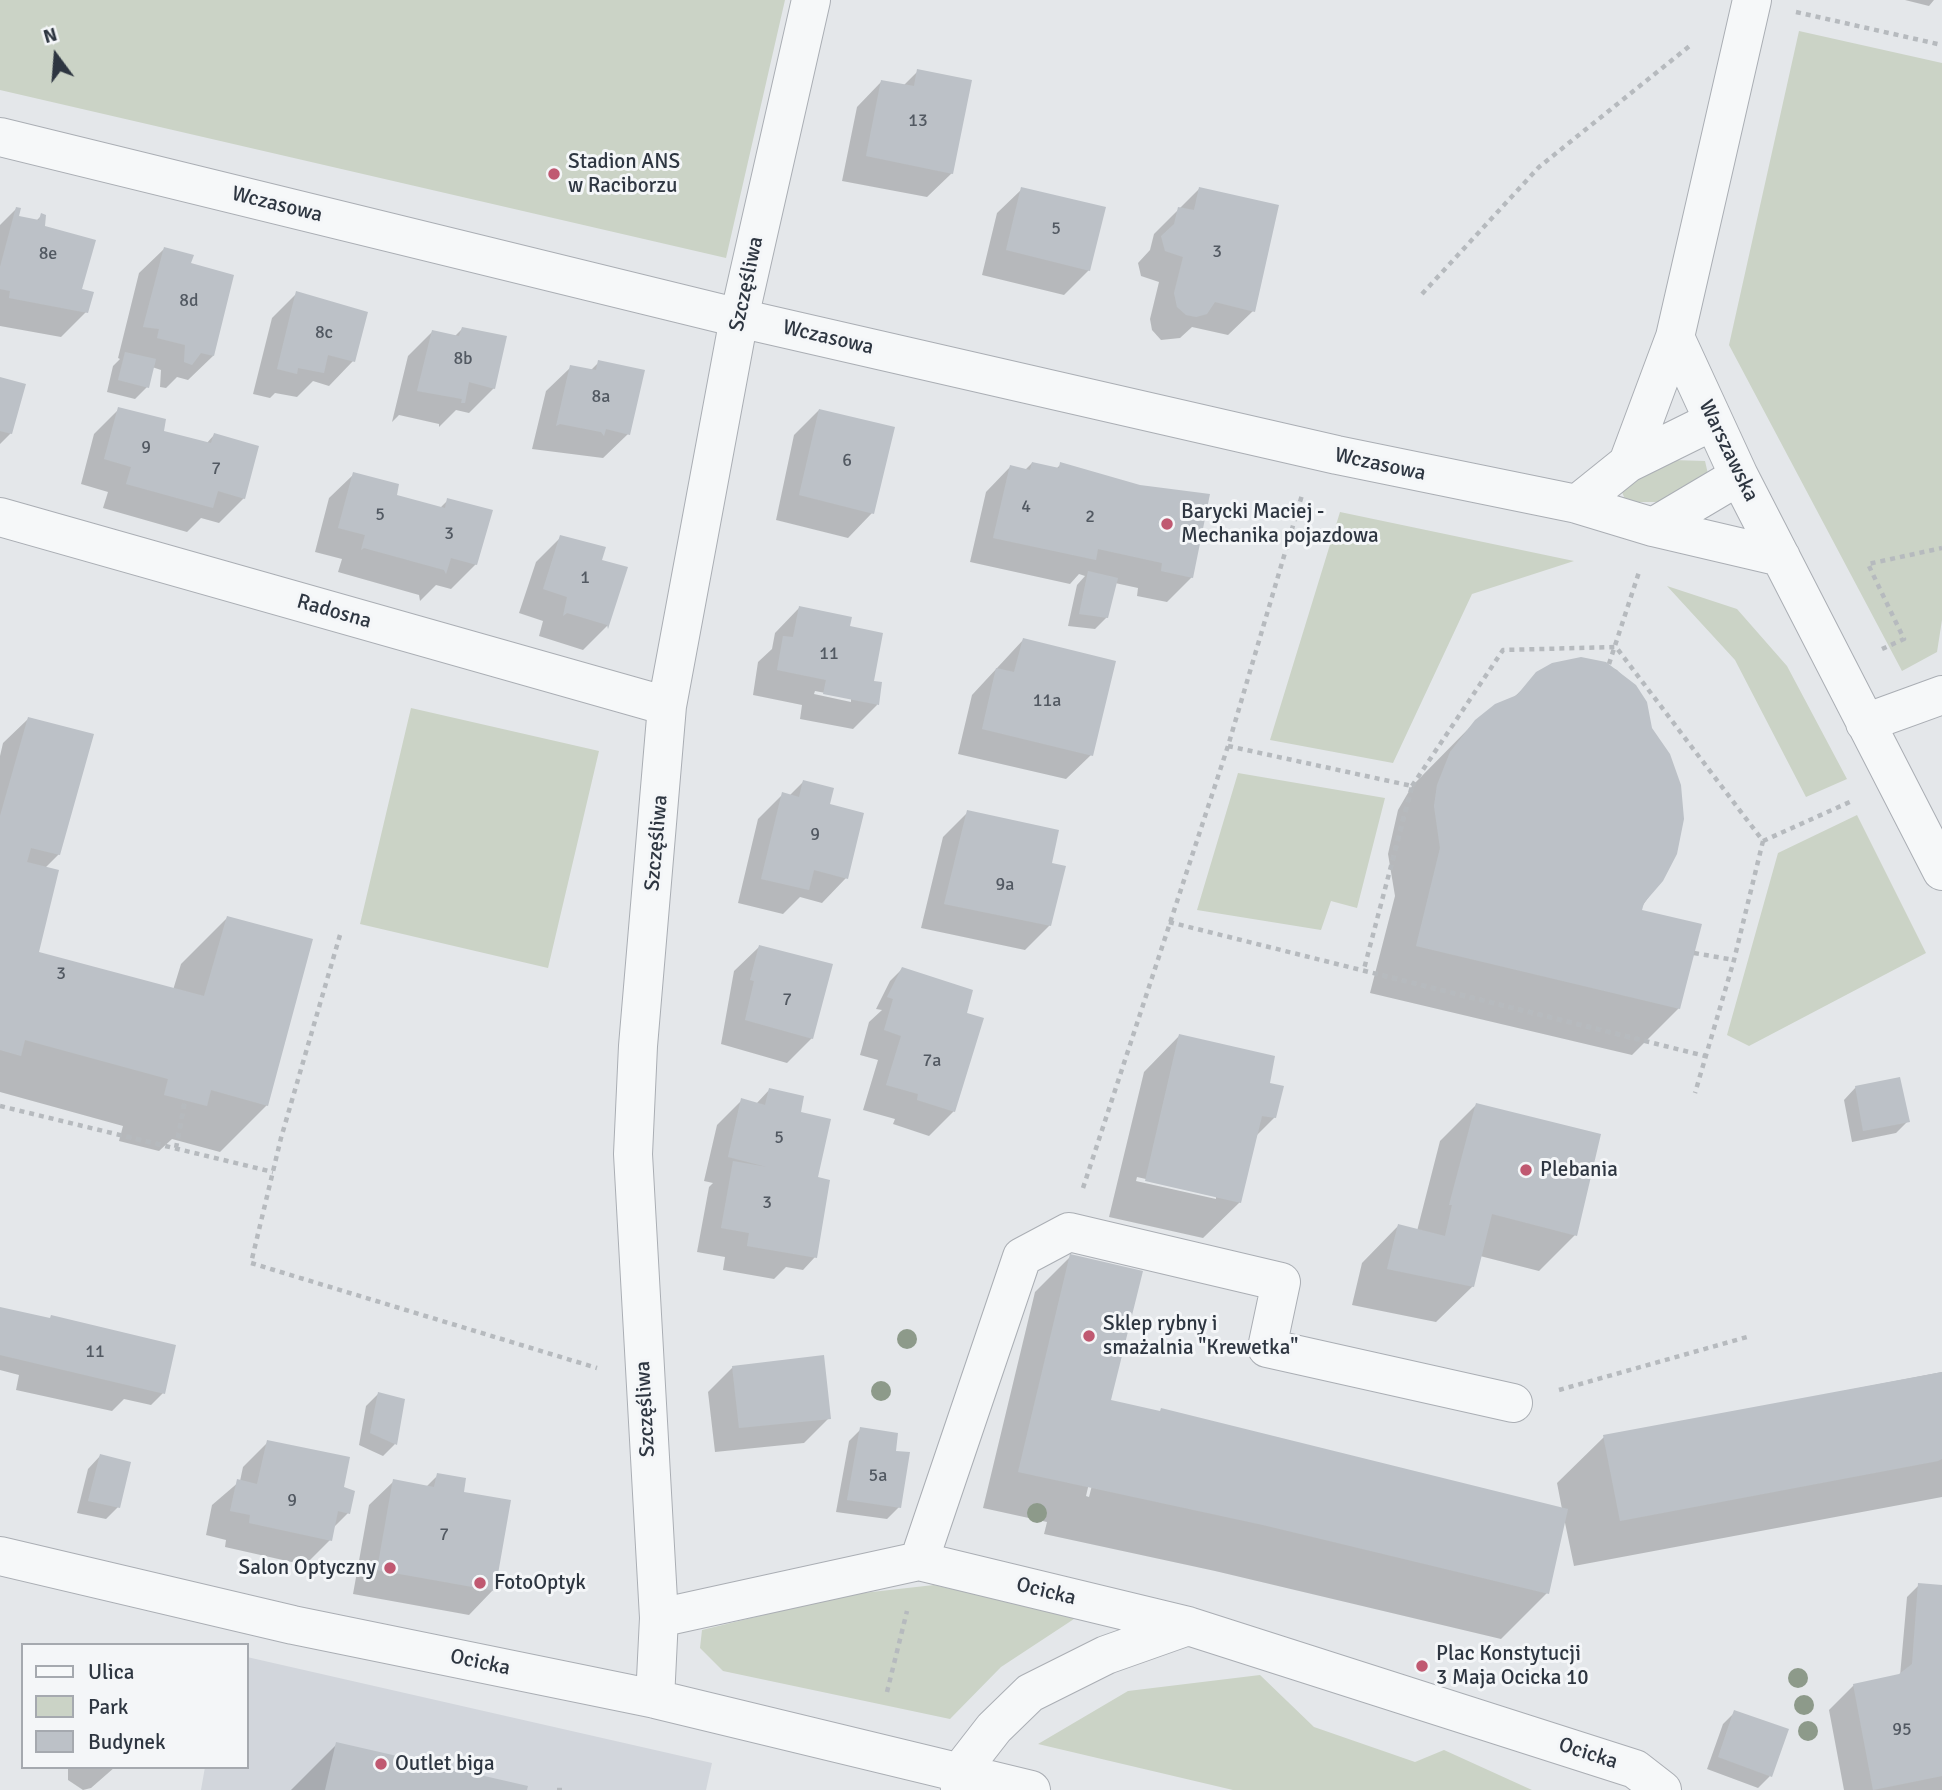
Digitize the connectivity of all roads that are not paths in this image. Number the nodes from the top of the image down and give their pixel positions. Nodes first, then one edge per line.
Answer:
1 (811, 0) edge
2 (1752, 2) edge
3 (0, 137) edge
4 (739, 318) junction
5 (1675, 337) junction
6 (1713, 421) junction
7 (1628, 463) junction
8 (1740, 477) junction
9 (1577, 504) junction
10 (0, 517) edge
11 (1653, 527) junction
12 (1781, 557) junction
13 (1942, 695) edge
14 (667, 706) junction
15 (1865, 723) junction
16 (1942, 871) edge
17 (1513, 1403) road end
18 (0, 1556) edge
19 (919, 1561) junction
20 (659, 1618) junction
21 (1188, 1626) junction
22 (655, 1699) junction
23 (960, 1782) edge
24 (1031, 1790) edge
25 (1662, 1790) edge

1 - 4 street, Szczęśliwa
2 - 5 street
3 - 4 street, Wczasowa
4 - 9 street, Wczasowa
4 - 14 street, Szczęśliwa
5 - 6 street, Warszawska
5 - 7 street
6 - 7 street
6 - 8 street, Warszawska
7 - 9 street
8 - 11 street
8 - 12 street, Warszawska
9 - 11 street, Wczasowa
10 - 14 street, Radosna
11 - 12 street, Wczasowa
12 - 15 street, Warszawska
13 - 15 street
14 - 20 street, Szczęśliwa
15 - 16 street, Warszawska
17 - 19 street
18 - 22 street, Ocicka
19 - 20 street, Ocicka
19 - 21 street, Ocicka
20 - 22 street, Szczęśliwa
21 - 23 street
21 - 25 street, Ocicka
22 - 23 street, Ocicka
23 - 24 street, Ocicka

